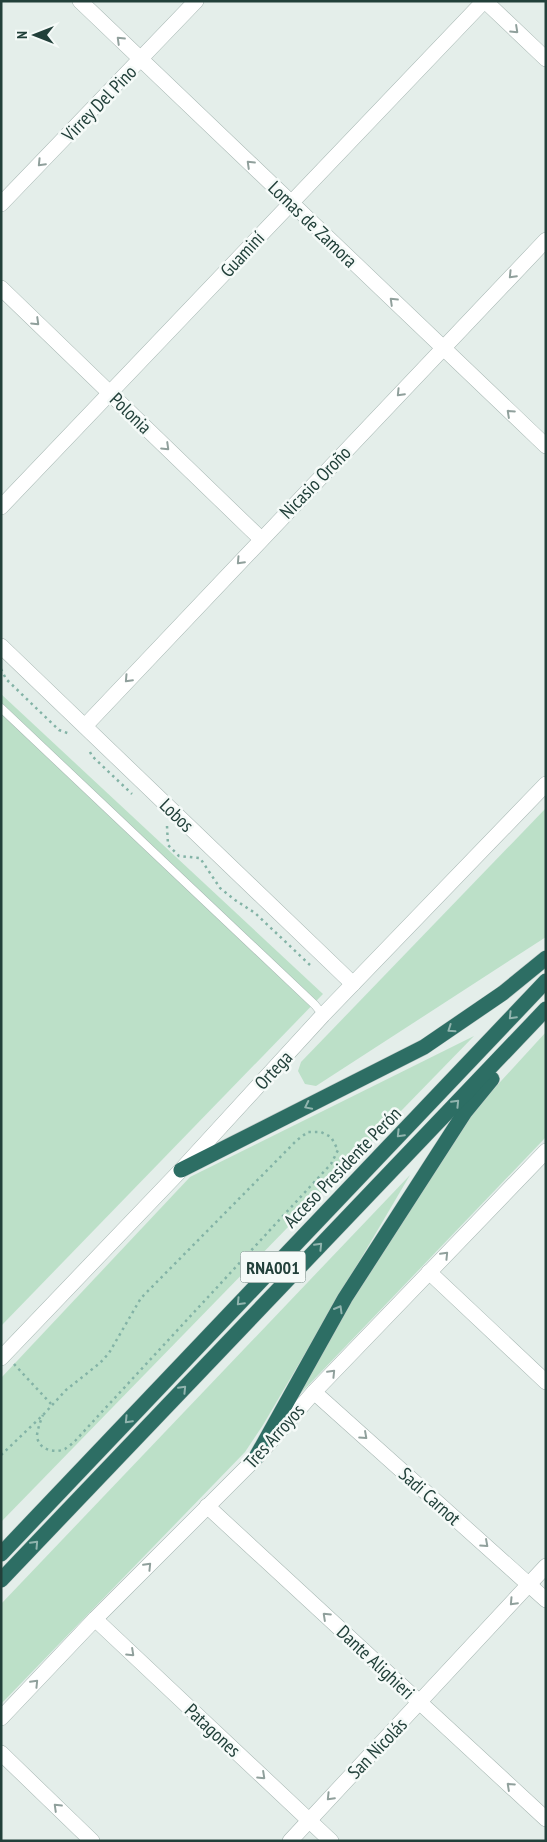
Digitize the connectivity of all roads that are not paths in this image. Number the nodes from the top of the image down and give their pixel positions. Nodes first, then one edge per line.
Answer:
1 (80, 1) edge
2 (196, 1) edge
3 (484, 1) edge
4 (546, 59) edge
5 (140, 60) junction
6 (290, 202) junction
7 (1, 204) edge
8 (546, 240) edge
9 (1, 288) edge
10 (442, 348) junction
11 (111, 393) junction
12 (546, 446) edge
13 (1, 507) edge
14 (261, 539) junction
15 (1, 646) edge
16 (1, 708) edge
17 (79, 730) junction
18 (546, 784) edge
19 (546, 958) edge
20 (546, 981) edge
21 (353, 984) junction
22 (546, 1009) edge
23 (324, 1015) junction
24 (546, 1015) edge
25 (543, 1158) edge
26 (181, 1170) junction
27 (428, 1272) junction
28 (3, 1356) edge
29 (546, 1382) edge
30 (314, 1392) junction
31 (255, 1459) junction
32 (207, 1506) junction
33 (1, 1554) edge
34 (546, 1566) edge
35 (1, 1580) edge
36 (530, 1584) junction
37 (546, 1600) edge
38 (96, 1619) junction
39 (420, 1703) junction
40 (1, 1718) edge
41 (1, 1753) edge
42 (546, 1819) edge
43 (308, 1820) junction
44 (92, 1841) edge
45 (290, 1841) edge
46 (331, 1841) edge

5 -> 1 street, Lomas de Zamora
2 - 5 street, Virrey Del Pino
3 -> 4 street
3 - 6 street, Guaminí
6 -> 5 street, Lomas de Zamora
5 -> 7 street, Virrey Del Pino
10 -> 6 street, Lomas de Zamora
6 - 11 street, Guaminí
8 -> 10 street, Nicasio Oroño
9 -> 11 street, Polonia
12 -> 10 street, Lomas de Zamora
10 -> 14 street, Nicasio Oroño
11 - 13 street, Guaminí
11 -> 14 street, Polonia
14 -> 17 street, Nicasio Oroño
15 - 17 street, Lobos
16 - 23 lane
17 - 21 street, Lobos
18 - 21 street, Ortega
19 -> 26 highway
20 -> 33 highway, Acceso Presidente Perón / RNA001
21 - 23 street, Ortega
35 -> 22 highway, Acceso Presidente Perón / RNA001
23 - 26 street, Ortega
31 -> 24 highway
27 -> 25 street, Tres Arroyos
26 - 28 street, Ortega
27 - 29 street
30 -> 27 street, Tres Arroyos
30 - 31 street, Tres Arroyos
30 -> 36 street, Sadi Carnot
31 - 32 street, Tres Arroyos
38 -> 32 street, Tres Arroyos
39 -> 32 street, Dante Alighieri
34 - 36 street, San Nicolás
36 - 37 street, Sadi Carnot
36 -> 39 street, San Nicolás
40 -> 38 street, Tres Arroyos
38 -> 43 street, Patagones
42 -> 39 street, Dante Alighieri
39 -> 43 street, San Nicolás
44 -> 41 street
43 - 45 street, San Nicolás
43 - 46 street, Patagones

